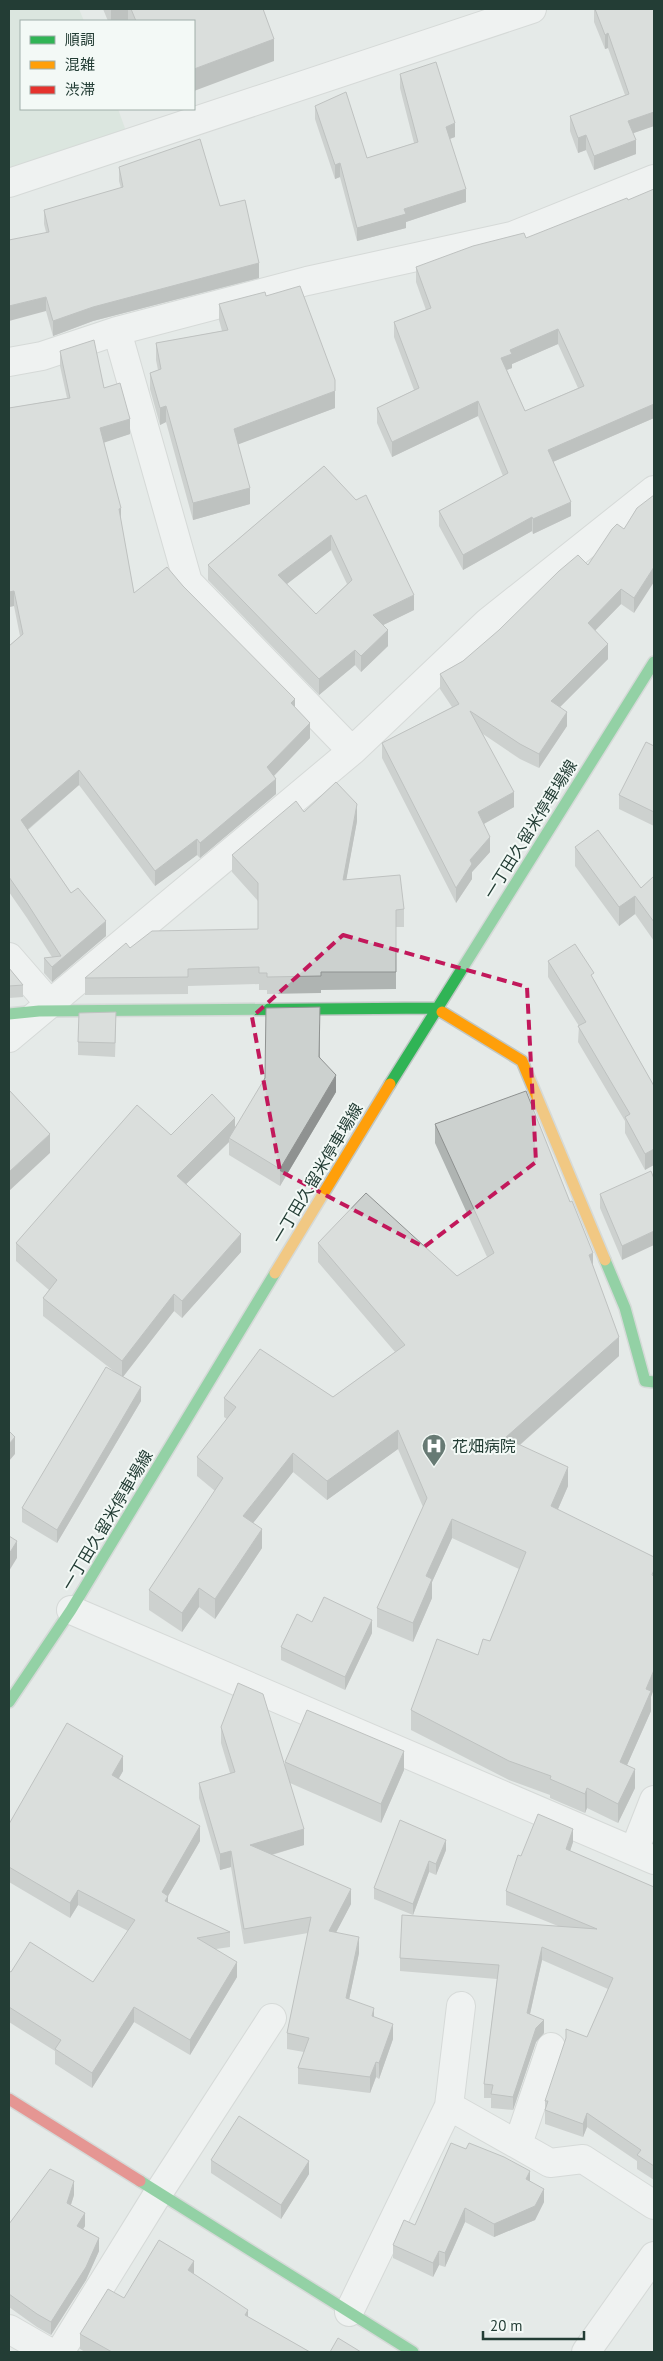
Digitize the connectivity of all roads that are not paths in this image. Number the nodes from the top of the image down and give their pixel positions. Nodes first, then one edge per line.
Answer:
1 (532, 9) edge
2 (654, 179) edge
3 (9, 183) edge
4 (117, 331) junction
5 (9, 362) edge
6 (654, 490) edge
7 (654, 662) edge
8 (352, 751) junction
9 (9, 957) edge
10 (44, 1007) junction
11 (436, 1008) junction
12 (9, 1014) edge
13 (9, 1038) edge
14 (654, 1382) edge
15 (71, 1610) junction
16 (9, 1702) edge
17 (654, 1800) edge
18 (644, 1856) edge
19 (460, 2006) dead end
20 (272, 2018) dead end
21 (551, 2047) dead end
22 (9, 2098) edge
23 (448, 2106) junction
24 (518, 2144) junction
25 (159, 2192) junction
26 (654, 2205) edge
27 (654, 2256) edge
28 (647, 2283) edge
29 (349, 2312) junction
30 (9, 2329) edge
31 (49, 2352) edge
32 (60, 2352) edge
33 (413, 2352) edge
34 (586, 2352) edge

1 - 3 street
2 - 4 street
4 - 5 street
4 - 8 street
6 - 8 street
7 - 11 street, 一丁田久留米停車場線
8 - 10 street
9 - 10 street
10 - 11 street
10 - 12 street
10 - 13 street
11 - 14 street
11 - 15 street, 一丁田久留米停車場線
15 - 16 street, 一丁田久留米停車場線
15 - 18 street
17 - 18 street
19 - 23 street
20 - 25 street
21 - 24 street
22 - 25 street
23 - 24 street
23 - 29 street
24 - 26 street
25 - 29 street
25 - 32 street
27 - 28 street
28 - 34 street
29 - 33 street
30 - 31 street

